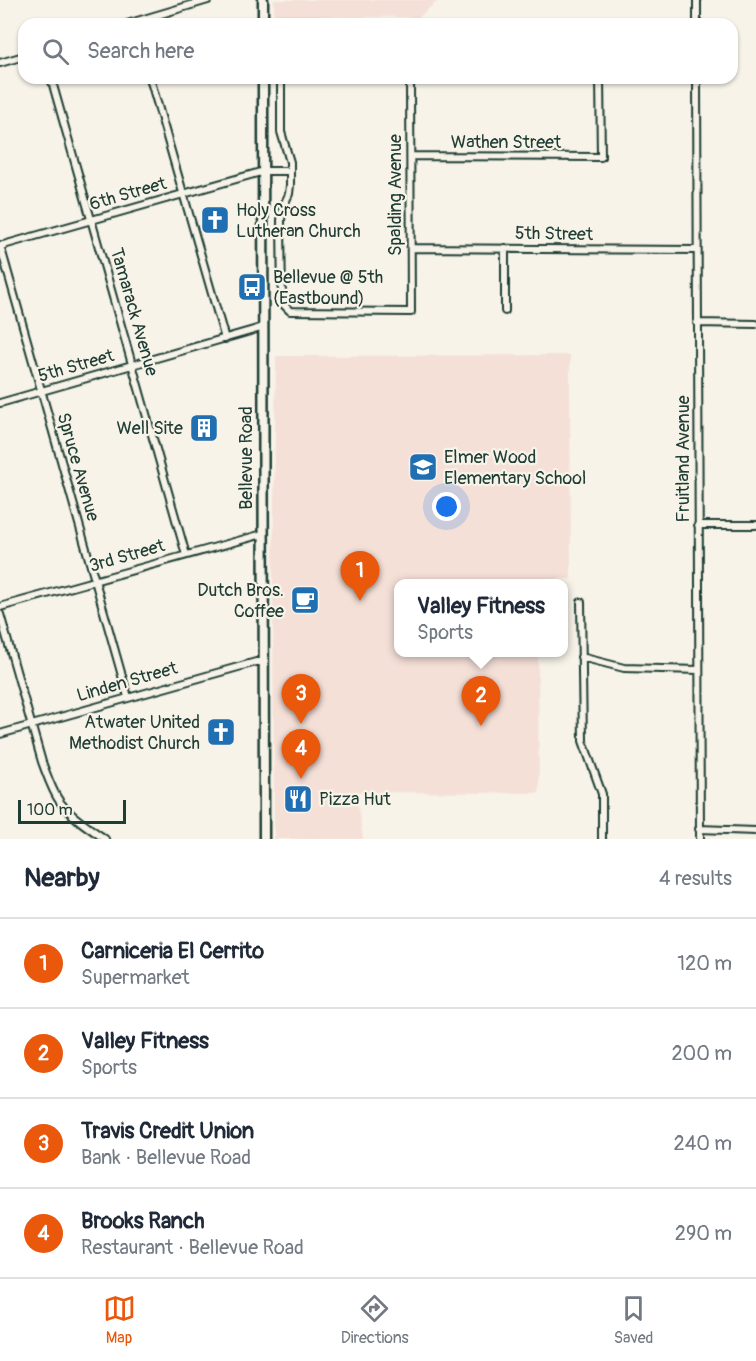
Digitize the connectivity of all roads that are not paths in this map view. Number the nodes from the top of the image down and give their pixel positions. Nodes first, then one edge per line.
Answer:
1 (208, 0) edge
2 (263, 0) edge
3 (697, 0) edge
4 (149, 18) edge
5 (263, 18) edge
6 (697, 18) edge
7 (18, 58) edge
8 (0, 63) edge
9 (53, 84) edge
10 (152, 84) edge
11 (263, 84) edge
12 (281, 84) edge
13 (410, 84) edge
14 (600, 84) edge
15 (697, 84) edge
16 (411, 156) junction
17 (264, 171) junction
18 (290, 171) junction
19 (183, 194) junction
20 (92, 220) junction
21 (0, 246) edge
22 (411, 248) junction
23 (504, 248) junction
24 (697, 250) junction
25 (504, 311) dead end
26 (697, 323) junction
27 (756, 324) edge
28 (264, 327) junction
29 (225, 339) junction
30 (133, 365) junction
31 (40, 392) junction
32 (0, 403) edge
33 (698, 525) junction
34 (756, 525) edge
35 (263, 534) junction
36 (186, 555) junction
37 (95, 580) junction
38 (581, 602) dead end
39 (0, 607) edge
40 (0, 614) edge
41 (581, 657) junction
42 (264, 662) junction
43 (699, 670) junction
44 (128, 697) junction
45 (32, 724) junction
46 (0, 734) edge
47 (699, 829) junction
48 (756, 831) edge
49 (105, 839) edge
50 (264, 839) edge
51 (602, 839) edge
52 (699, 839) edge

1 - 4 street
2 - 5 main road
3 - 6 street
7 - 8 street
9 - 20 street, Tamarack Avenue
10 - 19 street
11 - 17 main road, Bellevue Road
12 - 18 street
13 - 16 street, Spalding Avenue
14 - 16 street, Wathen Street
15 - 24 street, Fruitland Avenue
16 - 22 street, Spalding Avenue
17 - 18 street, 6th Street
17 - 19 street, 6th Street
17 - 28 main road, Bellevue Road
18 - 22 street, Spalding Avenue
19 - 20 street, 6th Street
19 - 29 street
20 - 21 street, 6th Street
20 - 30 street, Tamarack Avenue
21 - 31 street, Spruce Avenue
22 - 23 street, 5th Street
23 - 24 street, 5th Street
23 - 25 street
24 - 26 street, Fruitland Avenue
26 - 27 street
26 - 33 street, Fruitland Avenue
28 - 29 street, 5th Street
28 - 35 main road, Bellevue Road
29 - 30 street, 5th Street
30 - 31 street, 5th Street
30 - 36 street, Tamarack Avenue
31 - 32 street, 5th Street
31 - 37 street, Spruce Avenue
33 - 34 street
33 - 43 street, Fruitland Avenue
35 - 36 street, 3rd Street
35 - 42 main road, Bellevue Road
36 - 37 street, 3rd Street
37 - 39 street, 3rd Street
37 - 44 street, Spruce Avenue
38 - 41 street
40 - 45 street
41 - 43 street
41 - 51 street
42 - 44 street, Linden Street
42 - 50 main road, Bellevue Road
43 - 47 street, Fruitland Avenue
44 - 45 street, Linden Street
45 - 46 street, Linden Street
45 - 49 street
47 - 48 street
47 - 52 street, Fruitland Avenue

